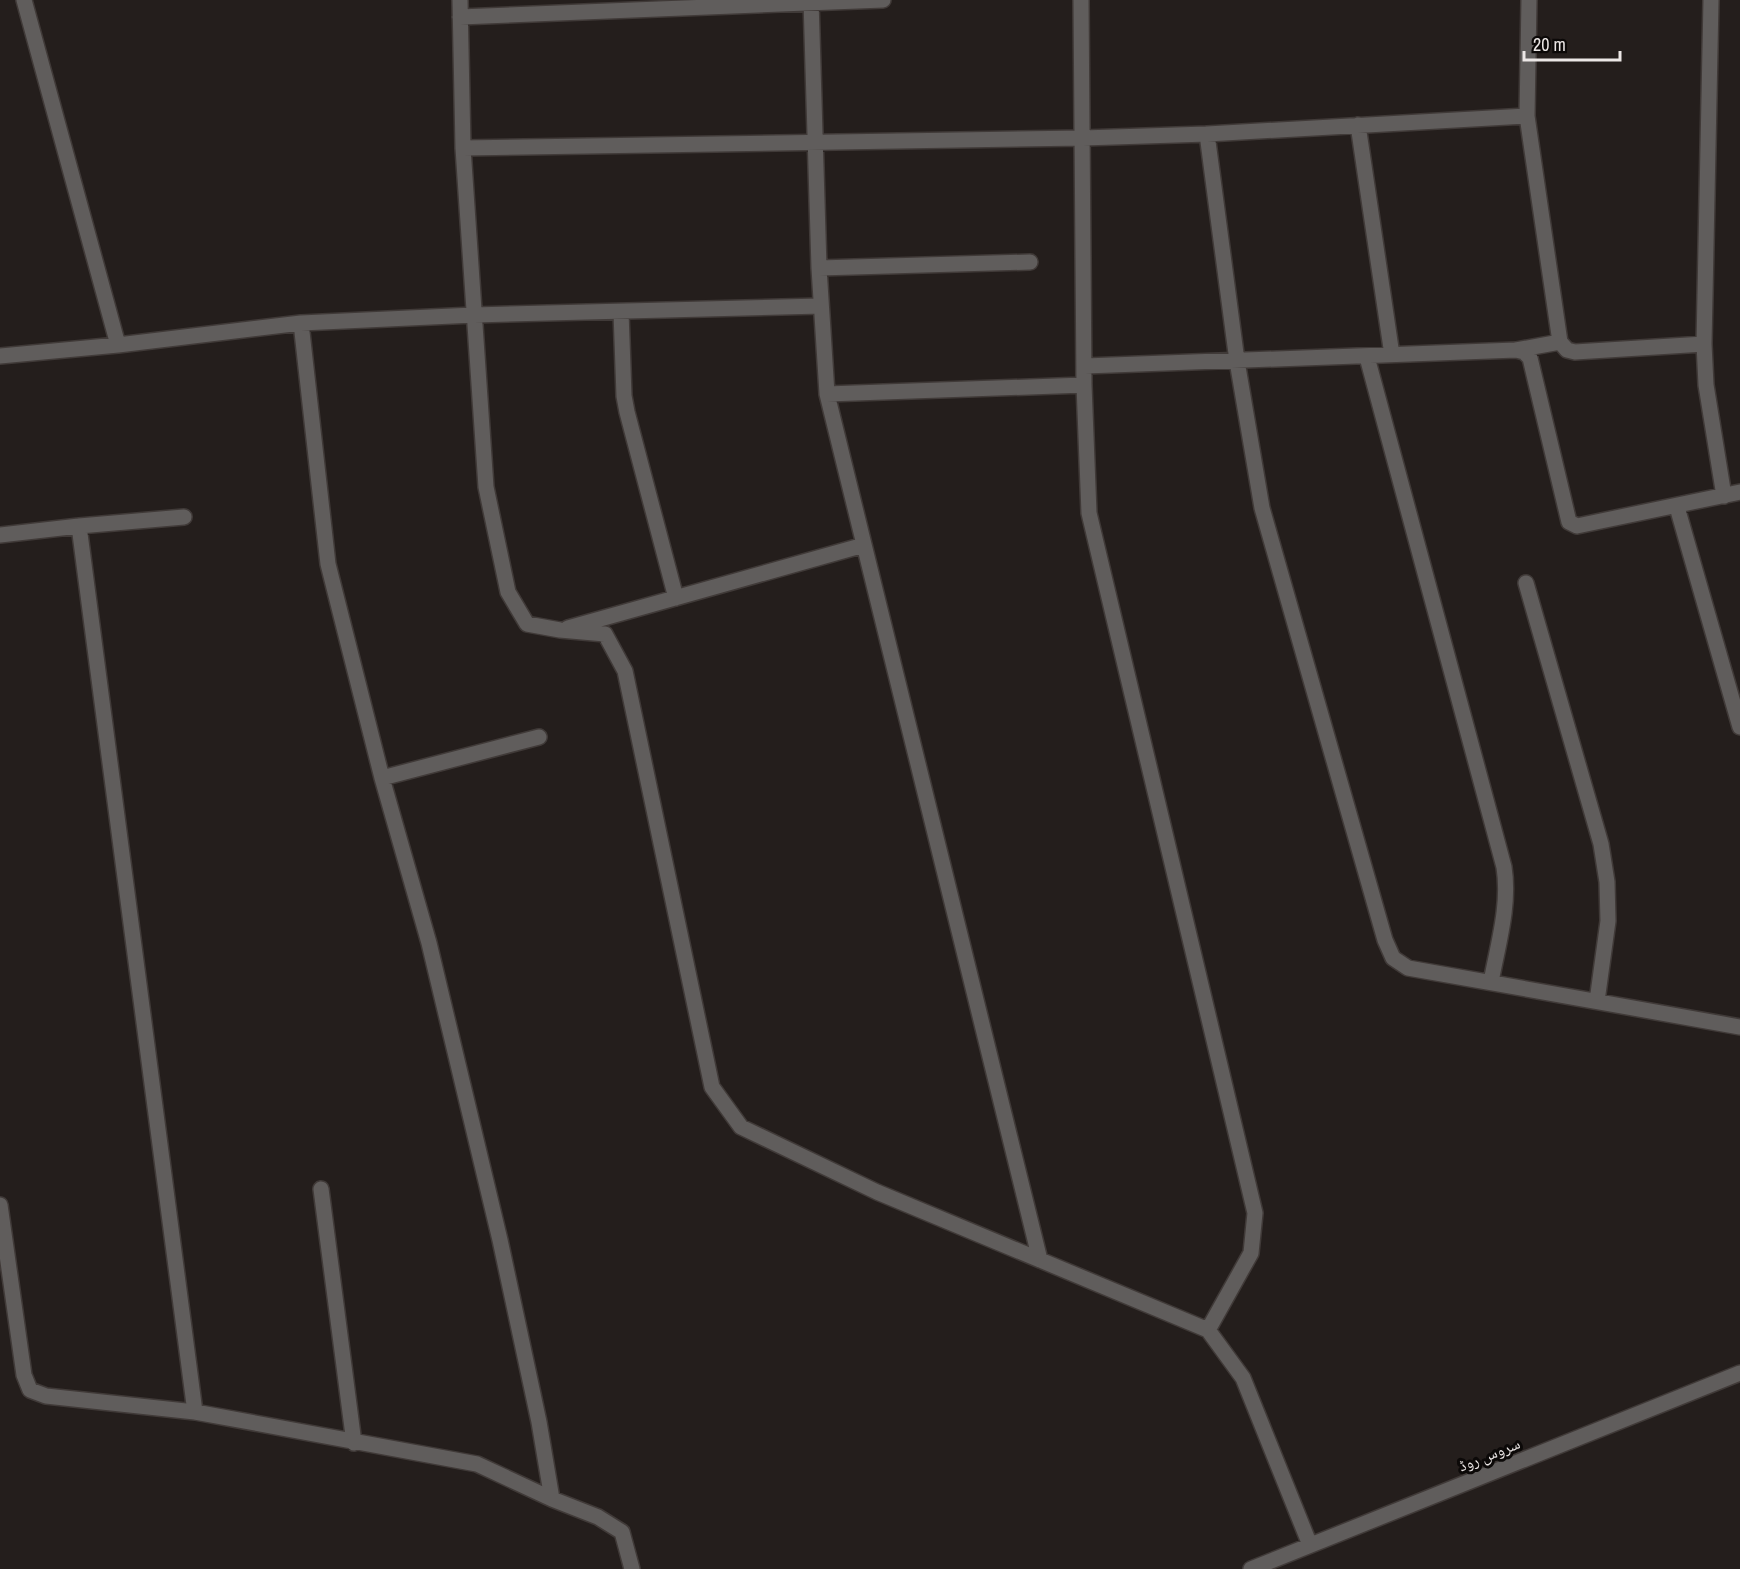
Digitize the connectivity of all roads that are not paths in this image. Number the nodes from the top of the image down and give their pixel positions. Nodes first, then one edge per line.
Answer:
1 (24, 0) edge
2 (460, 0) edge
3 (883, 0) edge
4 (1081, 0) edge
5 (1529, 0) edge
6 (1711, 0) edge
7 (811, 1) edge
8 (460, 17) junction
9 (1527, 116) junction
10 (1359, 125) junction
11 (1207, 134) junction
12 (1083, 138) junction
13 (814, 142) junction
14 (463, 148) junction
15 (1029, 262) dead end
16 (819, 268) junction
17 (821, 306) junction
18 (621, 312) junction
19 (474, 315) junction
20 (301, 323) junction
21 (1560, 342) junction
22 (118, 345) junction
23 (1704, 345) junction
24 (1516, 350) junction
25 (1392, 355) junction
26 (0, 356) edge
27 (1367, 357) junction
28 (1237, 361) junction
29 (1085, 366) junction
30 (1084, 385) junction
31 (827, 393) junction
32 (1740, 492) edge
33 (1724, 496) junction
34 (1677, 507) junction
35 (184, 517) dead end
36 (79, 526) junction
37 (0, 535) edge
38 (864, 545) junction
39 (1526, 583) dead end
40 (676, 598) junction
41 (560, 630) junction
42 (1740, 727) edge
43 (539, 737) dead end
44 (382, 778) junction
45 (1491, 982) junction
46 (1597, 1001) junction
47 (1740, 1027) edge
48 (321, 1189) dead end
49 (0, 1205) edge
50 (1040, 1260) junction
51 (1208, 1330) junction
52 (1740, 1372) edge
53 (195, 1412) junction
54 (354, 1443) junction
55 (552, 1499) junction
56 (1310, 1545) junction
57 (632, 1569) edge
58 (1251, 1569) edge

1 - 22 street
2 - 8 street
3 - 7 street
4 - 12 street
5 - 9 street
6 - 23 street
7 - 8 street
7 - 13 street
8 - 14 street
9 - 10 street
9 - 21 street
10 - 11 street
10 - 25 street
11 - 12 street
11 - 28 street
12 - 13 street
12 - 29 street
13 - 14 street
13 - 16 street
14 - 19 street
15 - 16 street
16 - 17 street
17 - 18 street
17 - 31 street
18 - 19 street
18 - 40 street
19 - 20 street
19 - 41 street
20 - 22 street
20 - 44 street
21 - 23 street
21 - 24 street
22 - 26 street
23 - 33 street
24 - 25 street
24 - 34 street
25 - 27 street
27 - 28 street
27 - 45 street
28 - 29 street
28 - 45 street
29 - 30 street
30 - 31 street
30 - 51 street
31 - 38 street
32 - 33 street
33 - 34 street
34 - 42 street
35 - 36 street
36 - 37 street
36 - 53 street
38 - 40 street
38 - 50 street
39 - 46 street
40 - 41 street
41 - 50 street
43 - 44 street
44 - 55 street
45 - 46 street
46 - 47 street
48 - 54 street
49 - 53 street
50 - 51 street
51 - 56 street
52 - 56 street, سروس روڈ
53 - 54 street
54 - 55 street
55 - 57 street
56 - 58 street, سروس روڈ

